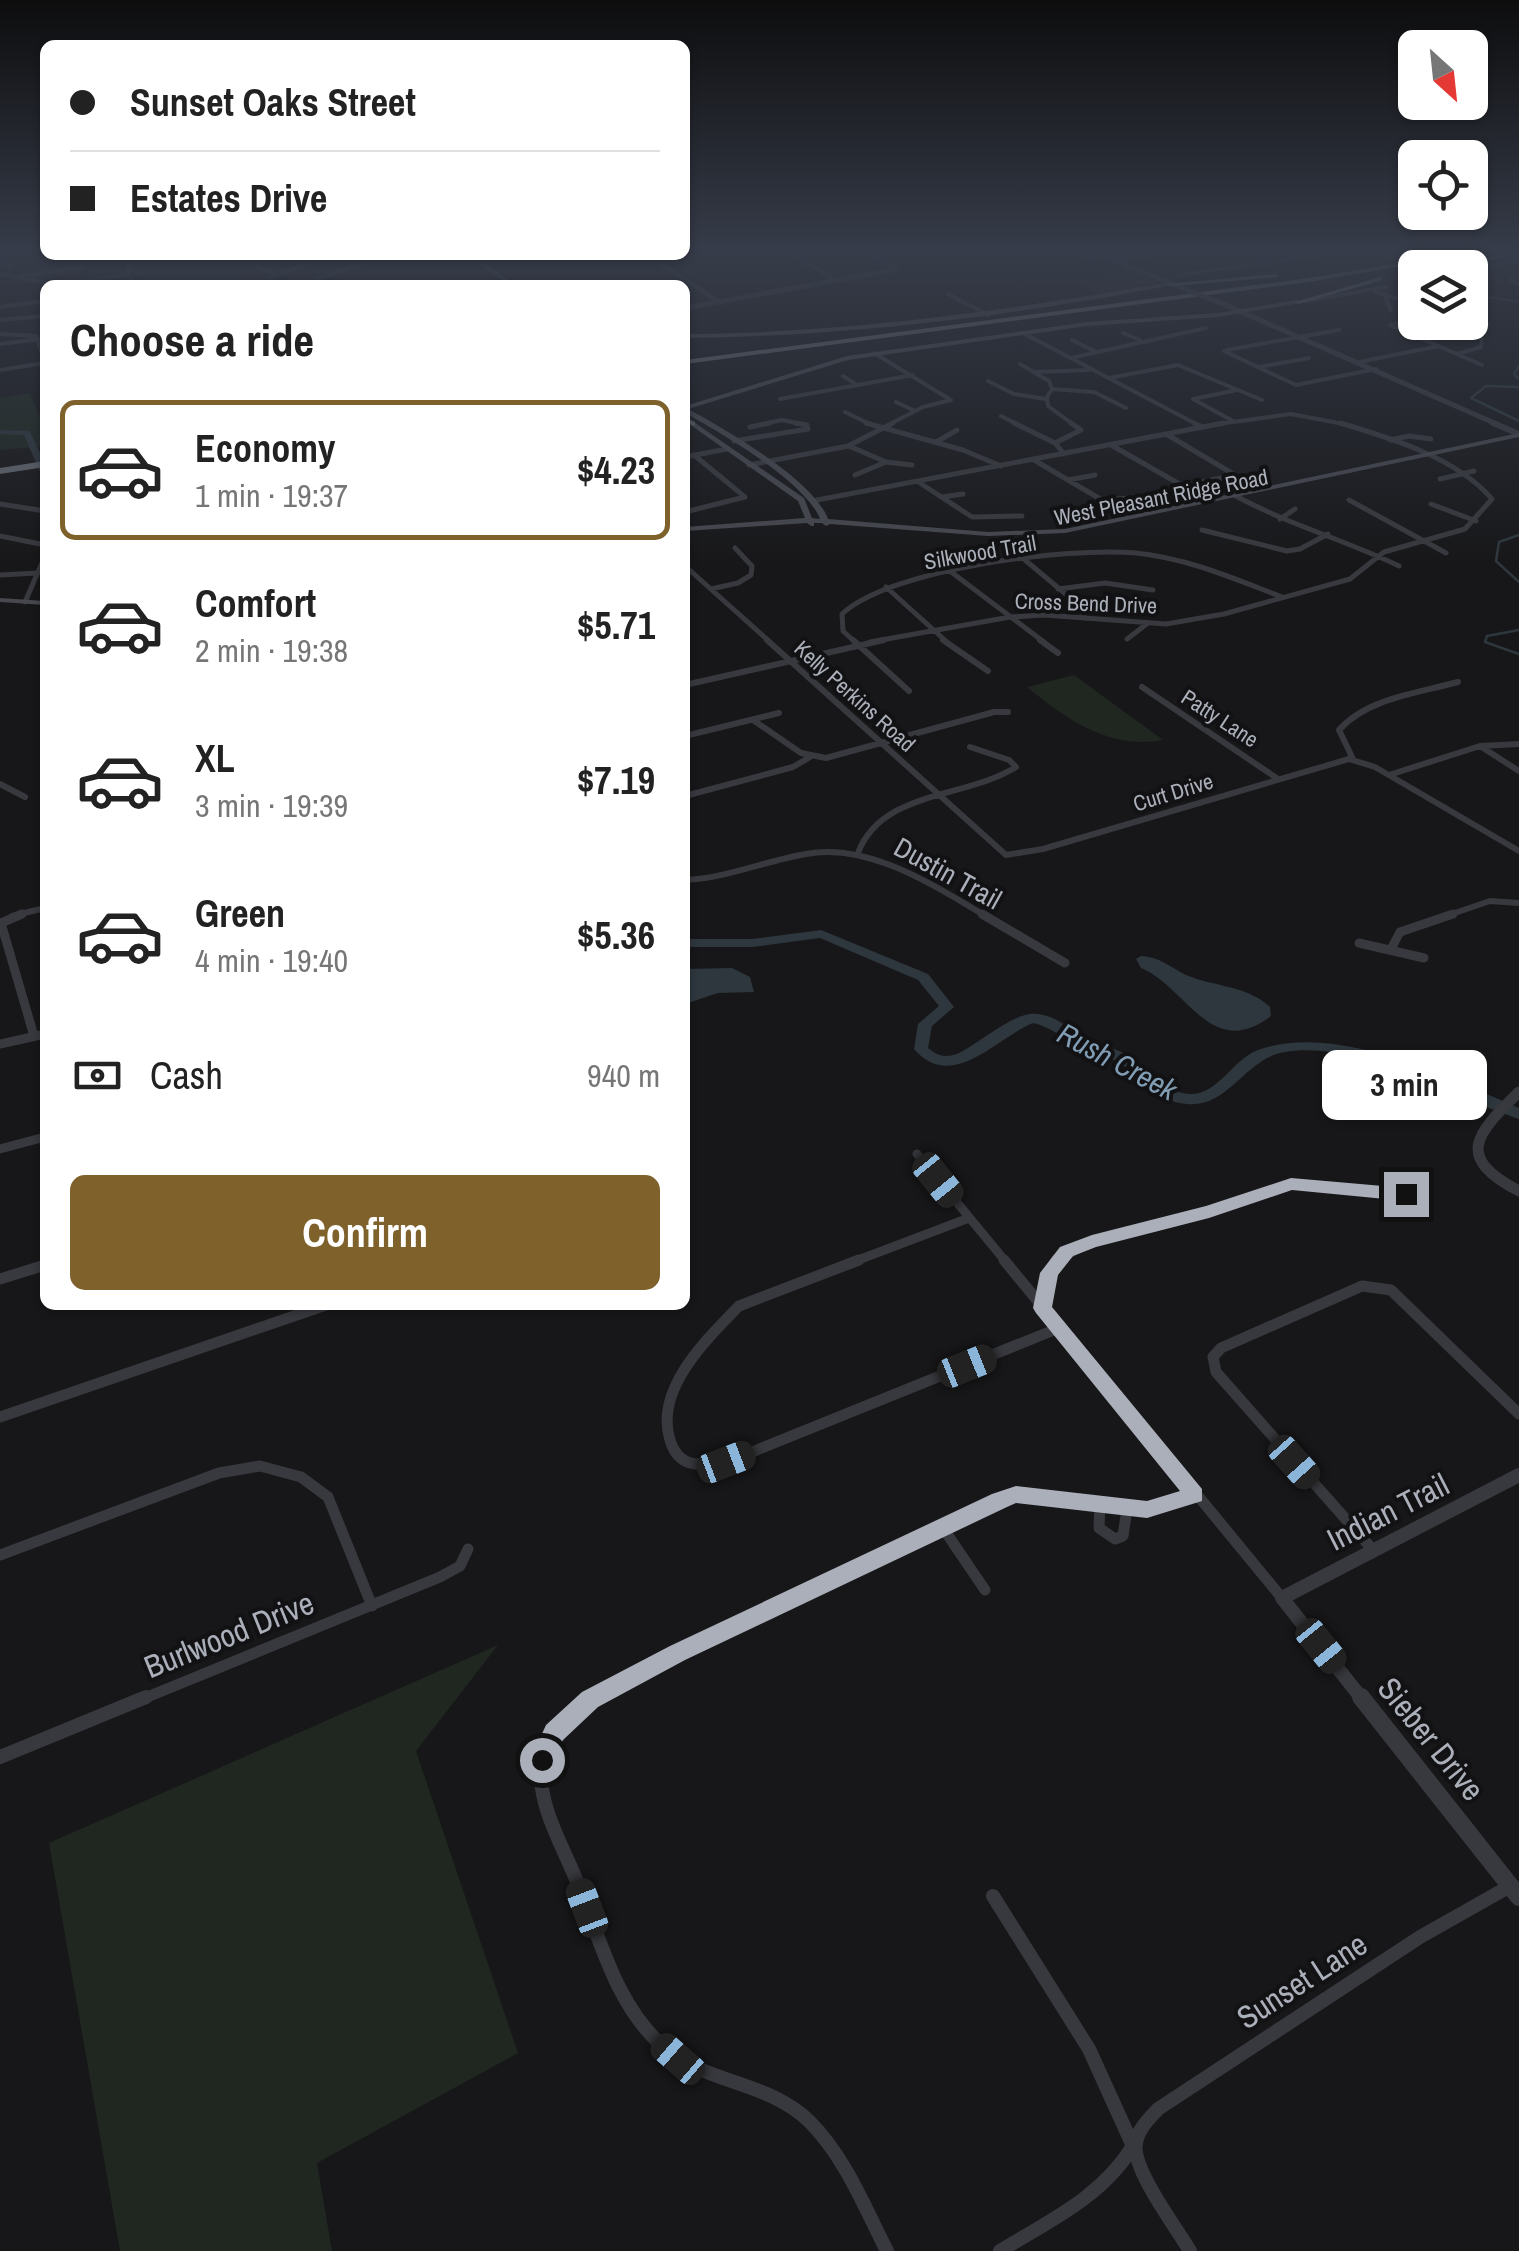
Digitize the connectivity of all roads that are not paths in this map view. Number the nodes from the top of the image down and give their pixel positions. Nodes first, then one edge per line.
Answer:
1 (750, 357) edge
2 (755, 357) edge
3 (880, 357) joint
4 (1076, 357) edge
5 (1239, 357) edge
6 (1349, 357) edge
7 (1384, 357) edge
8 (1465, 357) edge
9 (1071, 358) joint
10 (1309, 358) dead end
11 (1359, 362) junction
12 (1020, 364) dead end
13 (40, 365) edge
14 (690, 365) edge
15 (690, 365) edge
16 (1482, 365) dead end
17 (1260, 367) junction
18 (1092, 369) junction
19 (1376, 370) junction
20 (0, 371) edge
21 (1036, 372) junction
22 (913, 375) junction
23 (842, 376) dead end
24 (1109, 378) junction
25 (988, 381) dead end
26 (857, 385) junction
27 (1052, 389) junction
28 (1237, 390) junction
29 (780, 399) dead end
30 (1046, 399) junction
31 (1262, 400) dead end
32 (896, 402) dead end
33 (1126, 408) dead end
34 (915, 411) junction
35 (845, 412) dead end
36 (690, 414) edge
37 (690, 415) edge
38 (690, 415) edge
39 (1000, 416) dead end
40 (1233, 421) junction
41 (1202, 427) junction
42 (880, 429) junction
43 (957, 430) dead end
44 (1166, 434) junction
45 (1519, 436) edge
46 (764, 438) junction
47 (1432, 439) dead end
48 (1389, 441) junction
49 (735, 442) junction
50 (936, 442) junction
51 (1055, 444) junction
52 (1111, 444) junction
53 (848, 446) junction
54 (727, 449) junction
55 (1064, 454) junction
56 (694, 455) junction
57 (40, 456) edge
58 (690, 456) edge
59 (1430, 458) junction
60 (1034, 460) junction
61 (0, 461) edge
62 (24, 462) junction
63 (764, 462) junction
64 (886, 462) junction
65 (40, 464) edge
66 (749, 464) junction
67 (912, 466) dead end
68 (1001, 466) junction
69 (0, 471) edge
70 (1474, 471) dead end
71 (1461, 474) junction
72 (856, 475) dead end
73 (1095, 475) dead end
74 (1440, 479) dead end
75 (1068, 480) junction
76 (920, 483) junction
77 (964, 494) dead end
78 (942, 497) junction
79 (1238, 497) junction
80 (1131, 498) dead end
81 (816, 500) junction
82 (1349, 500) dead end
83 (0, 504) edge
84 (1430, 504) dead end
85 (807, 508) junction
86 (1295, 509) dead end
87 (40, 510) edge
88 (690, 511) edge
89 (1022, 516) dead end
90 (826, 519) junction
91 (1280, 519) junction
92 (788, 520) junction
93 (1476, 521) junction
94 (810, 522) junction
95 (690, 530) edge
96 (1202, 530) dead end
97 (690, 531) edge
98 (1328, 534) junction
99 (1, 536) edge
100 (1428, 542) junction
101 (40, 544) edge
102 (735, 548) dead end
103 (1446, 552) dead end
104 (1378, 556) junction
105 (934, 559) dead end
106 (1025, 560) junction
107 (1400, 566) dead end
108 (40, 567) edge
109 (690, 571) edge
110 (952, 572) junction
111 (37, 573) junction
112 (0, 576) edge
113 (886, 587) junction
114 (711, 590) junction
115 (1058, 590) junction
116 (1153, 590) dead end
117 (0, 598) edge
118 (1283, 598) junction
119 (27, 599) junction
120 (40, 600) edge
121 (1010, 617) junction
122 (1085, 618) junction
123 (1148, 623) junction
124 (931, 630) junction
125 (1128, 640) dead end
126 (854, 644) junction
127 (1058, 653) dead end
128 (788, 660) junction
129 (988, 672) dead end
130 (1458, 682) dead end
131 (690, 683) edge
132 (1142, 687) dead end
133 (909, 691) dead end
134 (1008, 712) dead end
135 (780, 713) dead end
136 (753, 720) junction
137 (690, 735) edge
138 (1519, 744) edge
139 (882, 745) junction
140 (970, 746) dead end
141 (1480, 746) junction
142 (810, 757) junction
143 (1353, 759) junction
144 (1519, 771) edge
145 (1390, 775) junction
146 (1278, 778) junction
147 (0, 784) edge
148 (690, 795) edge
149 (25, 797) dead end
150 (940, 797) junction
151 (1519, 851) edge
152 (858, 853) junction
153 (1002, 853) joint
154 (690, 880) edge
155 (1516, 904) edge
156 (40, 909) edge
157 (1359, 943) dead end
158 (1391, 949) junction
159 (1424, 958) dead end
160 (1065, 963) dead end
161 (40, 1035) edge
162 (34, 1036) junction
163 (0, 1044) edge
164 (1519, 1092) edge
165 (40, 1137) edge
166 (0, 1149) edge
167 (916, 1154) dead end
168 (1519, 1191) edge
169 (1406, 1194) dead end
170 (969, 1218) junction
171 (40, 1267) edge
172 (0, 1279) edge
173 (1042, 1308) junction
174 (312, 1310) edge
175 (1059, 1328) junction
176 (1519, 1414) edge
177 (0, 1418) edge
178 (1519, 1475) edge
179 (1195, 1495) junction
180 (1100, 1503) junction
181 (1126, 1509) junction
182 (944, 1528) junction
183 (468, 1549) dead end
184 (1373, 1550) junction
185 (0, 1555) edge
186 (985, 1590) dead end
187 (1282, 1598) junction
188 (372, 1606) junction
189 (0, 1757) edge
190 (1516, 1889) edge
191 (992, 1896) dead end
192 (1132, 2146) junction
193 (887, 2251) edge
194 (1000, 2251) edge
195 (1190, 2251) edge

1 - 14 highway
2 - 15 highway
3 - 22 street
3 - 36 main road
4 - 9 street
5 - 17 street
6 - 11 street
7 - 11 street
8 - 16 street
9 - 18 street
10 - 17 street
11 - 19 street
12 - 21 street
13 - 20 street
17 - 19 street
18 - 21 street
18 - 24 street
19 - 45 street
21 - 27 street
22 - 26 street
22 - 34 street
23 - 26 street
24 - 28 street
24 - 41 street
25 - 30 street
26 - 29 street
27 - 30 street
27 - 33 street
28 - 31 street
28 - 40 street
30 - 51 street
32 - 34 street
34 - 42 street
35 - 42 street
37 - 49 main road
38 - 54 main road
39 - 51 street
40 - 41 street
40 - 48 street
41 - 44 street
42 - 50 street
42 - 53 street
43 - 50 street
44 - 52 street
44 - 52 street
45 - 59 main road, West Pleasant Ridge Road
46 - 46 street
46 - 49 street
47 - 48 street
48 - 59 street
49 - 63 main road
50 - 68 street
51 - 55 street
52 - 55 street
53 - 63 street
53 - 64 street
54 - 56 street
54 - 66 main road
55 - 60 street
56 - 58 street
56 - 88 street
57 - 62 highway
59 - 71 street
59 - 79 main road, West Pleasant Ridge Road
60 - 68 street
60 - 75 street
61 - 62 highway
62 - 65 highway
62 - 69 highway
63 - 66 street
63 - 81 main road
64 - 67 street
64 - 72 street
66 - 85 main road
68 - 76 street
70 - 71 street
71 - 74 street
71 - 93 street
73 - 75 street
75 - 80 street
76 - 78 street
76 - 81 street
77 - 78 street
78 - 89 street
79 - 90 main road, West Pleasant Ridge Road
79 - 90 main road, West Pleasant Ridge Road
79 - 91 street
81 - 90 main road
82 - 100 street
83 - 87 street
84 - 93 street
85 - 92 main road
85 - 94 main road
86 - 91 street
90 - 94 main road, West Pleasant Ridge Road
91 - 98 street
92 - 94 main road, West Pleasant Ridge Road
92 - 95 main road, West Pleasant Ridge Road
93 - 100 street, Cross Bend Drive
94 - 97 main road, West Pleasant Ridge Road
96 - 98 street
98 - 104 street
99 - 101 street
100 - 103 street
100 - 104 street, Cross Bend Drive
102 - 114 street
104 - 107 street
104 - 118 street, Cross Bend Drive
105 - 110 street
106 - 110 street, Silkwood Trail
106 - 115 street
106 - 118 street, Silkwood Trail
108 - 111 street
109 - 114 street, Kelly Perkins Road
110 - 113 street, Silkwood Trail
110 - 121 street
111 - 112 street
111 - 119 street
113 - 124 street
113 - 126 street, Silkwood Trail
114 - 128 street, Kelly Perkins Road
115 - 116 street
115 - 122 street
117 - 119 main road
118 - 123 street, Cross Bend Drive
119 - 120 main road
121 - 122 street, Cross Bend Drive
121 - 124 street, Cross Bend Drive
121 - 127 street
122 - 123 street, Cross Bend Drive
123 - 125 street
124 - 126 street, Cross Bend Drive
124 - 129 street
126 - 128 street, Cross Bend Drive
126 - 133 street
128 - 131 street
128 - 139 street, Kelly Perkins Road
130 - 143 street
132 - 146 street, Patty Lane
134 - 139 street
135 - 136 street
136 - 137 street
136 - 142 street
138 - 141 street
139 - 142 street
139 - 150 street, Kelly Perkins Road
140 - 150 street
141 - 144 street
141 - 145 street
142 - 148 street
143 - 145 street
143 - 146 street, Curt Drive
145 - 151 street
146 - 153 street, Curt Drive
147 - 149 street
150 - 152 street
150 - 153 street, Kelly Perkins Road
152 - 154 street, Dustin Trail
152 - 160 street, Dustin Trail
155 - 158 street
156 - 162 street
157 - 158 street
158 - 159 street
161 - 162 street
162 - 163 street
164 - 168 street
165 - 166 street
167 - 170 street, Sieber Drive
169 - 173 street
170 - 173 street, Sieber Drive
170 - 175 street
171 - 172 street
173 - 175 street, Sieber Drive
174 - 177 street
175 - 179 street, Sieber Drive
176 - 184 street
178 - 184 street, Indian Trail
179 - 181 street
179 - 187 street, Sieber Drive
180 - 181 street
180 - 181 street
180 - 182 street
182 - 186 street
182 - 193 street
183 - 188 street, Burlwood Drive
184 - 187 street, Indian Trail
185 - 188 street
187 - 190 street, Sieber Drive
188 - 189 street, Burlwood Drive
190 - 192 street, Sunset Lane
191 - 192 street
192 - 194 street, Sunset Lane
192 - 195 street

